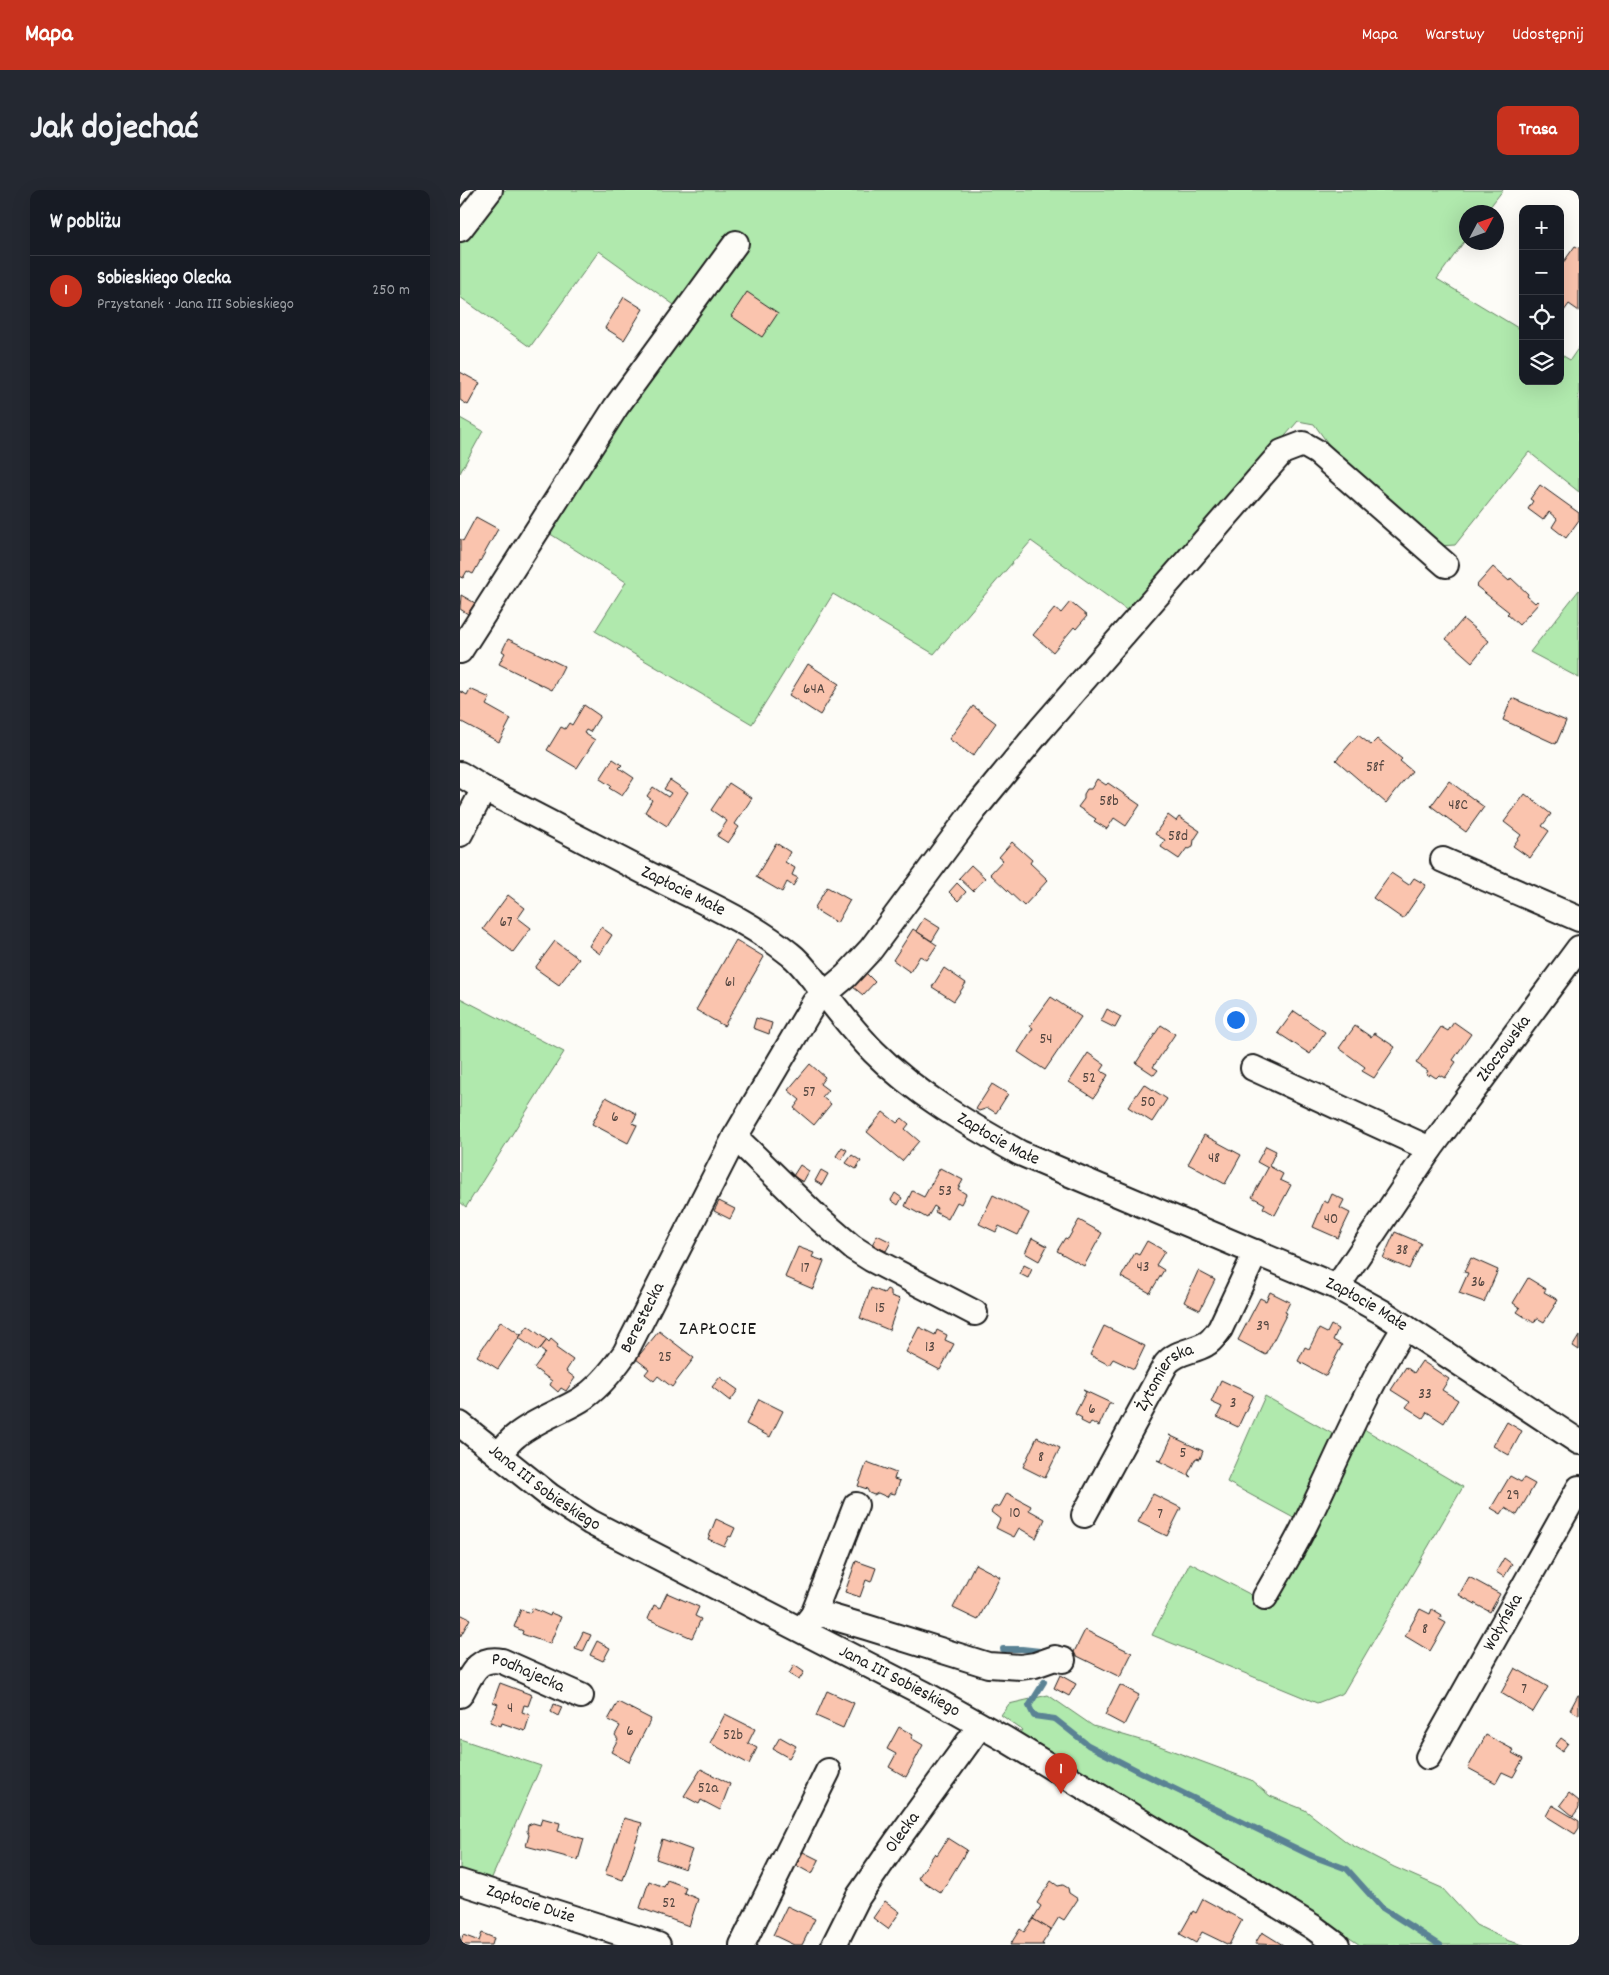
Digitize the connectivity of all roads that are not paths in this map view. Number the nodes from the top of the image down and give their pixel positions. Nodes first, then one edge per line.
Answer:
1 (490, 190) edge
2 (460, 229) edge
3 (736, 243) dead end
4 (1446, 565) dead end
5 (460, 651) edge
6 (460, 774) edge
7 (484, 788) junction
8 (460, 834) edge
9 (1444, 860) dead end
10 (1579, 919) edge
11 (1579, 948) edge
12 (824, 993) junction
13 (1253, 1068) dead end
14 (735, 1137) junction
15 (1430, 1149) junction
16 (1256, 1252) junction
17 (1337, 1287) junction
18 (975, 1313) dead end
19 (1405, 1327) junction
20 (460, 1424) edge
21 (1579, 1442) edge
22 (498, 1455) junction
23 (1579, 1488) edge
24 (856, 1506) dead end
25 (1084, 1515) dead end
26 (1265, 1597) dead end
27 (807, 1623) junction
28 (1063, 1660) dead end
29 (460, 1695) edge
30 (582, 1696) dead end
31 (980, 1726) junction
32 (1428, 1757) dead end
33 (828, 1771) dead end
34 (460, 1882) edge
35 (658, 1945) edge
36 (742, 1945) edge
37 (834, 1945) edge
38 (1337, 1945) edge

1 - 2 street
3 - 5 street
4 - 12 street, Berestecka
6 - 7 street, Zapłocie Małe
7 - 8 street
7 - 12 street, Zapłocie Małe
9 - 10 street
11 - 15 street, Złoczowska
12 - 14 street, Berestecka
12 - 16 street, Zapłocie Małe
13 - 15 street
14 - 18 street
14 - 22 street, Berestecka
15 - 17 street, Złoczowska
16 - 17 street, Zapłocie Małe
16 - 25 street, Żytomierska
17 - 19 street, Zapłocie Małe
19 - 21 street, Zapłocie Małe
19 - 26 street
20 - 22 street, Jana III Sobieskiego
22 - 27 street, Jana III Sobieskiego
23 - 32 street, Wołyńska
24 - 27 street
27 - 28 street
27 - 31 street, Jana III Sobieskiego
29 - 30 street, Podhajecka
31 - 37 street, Olecka
31 - 38 street, Jana III Sobieskiego
33 - 36 street
34 - 35 street, Zapłocie Duże

